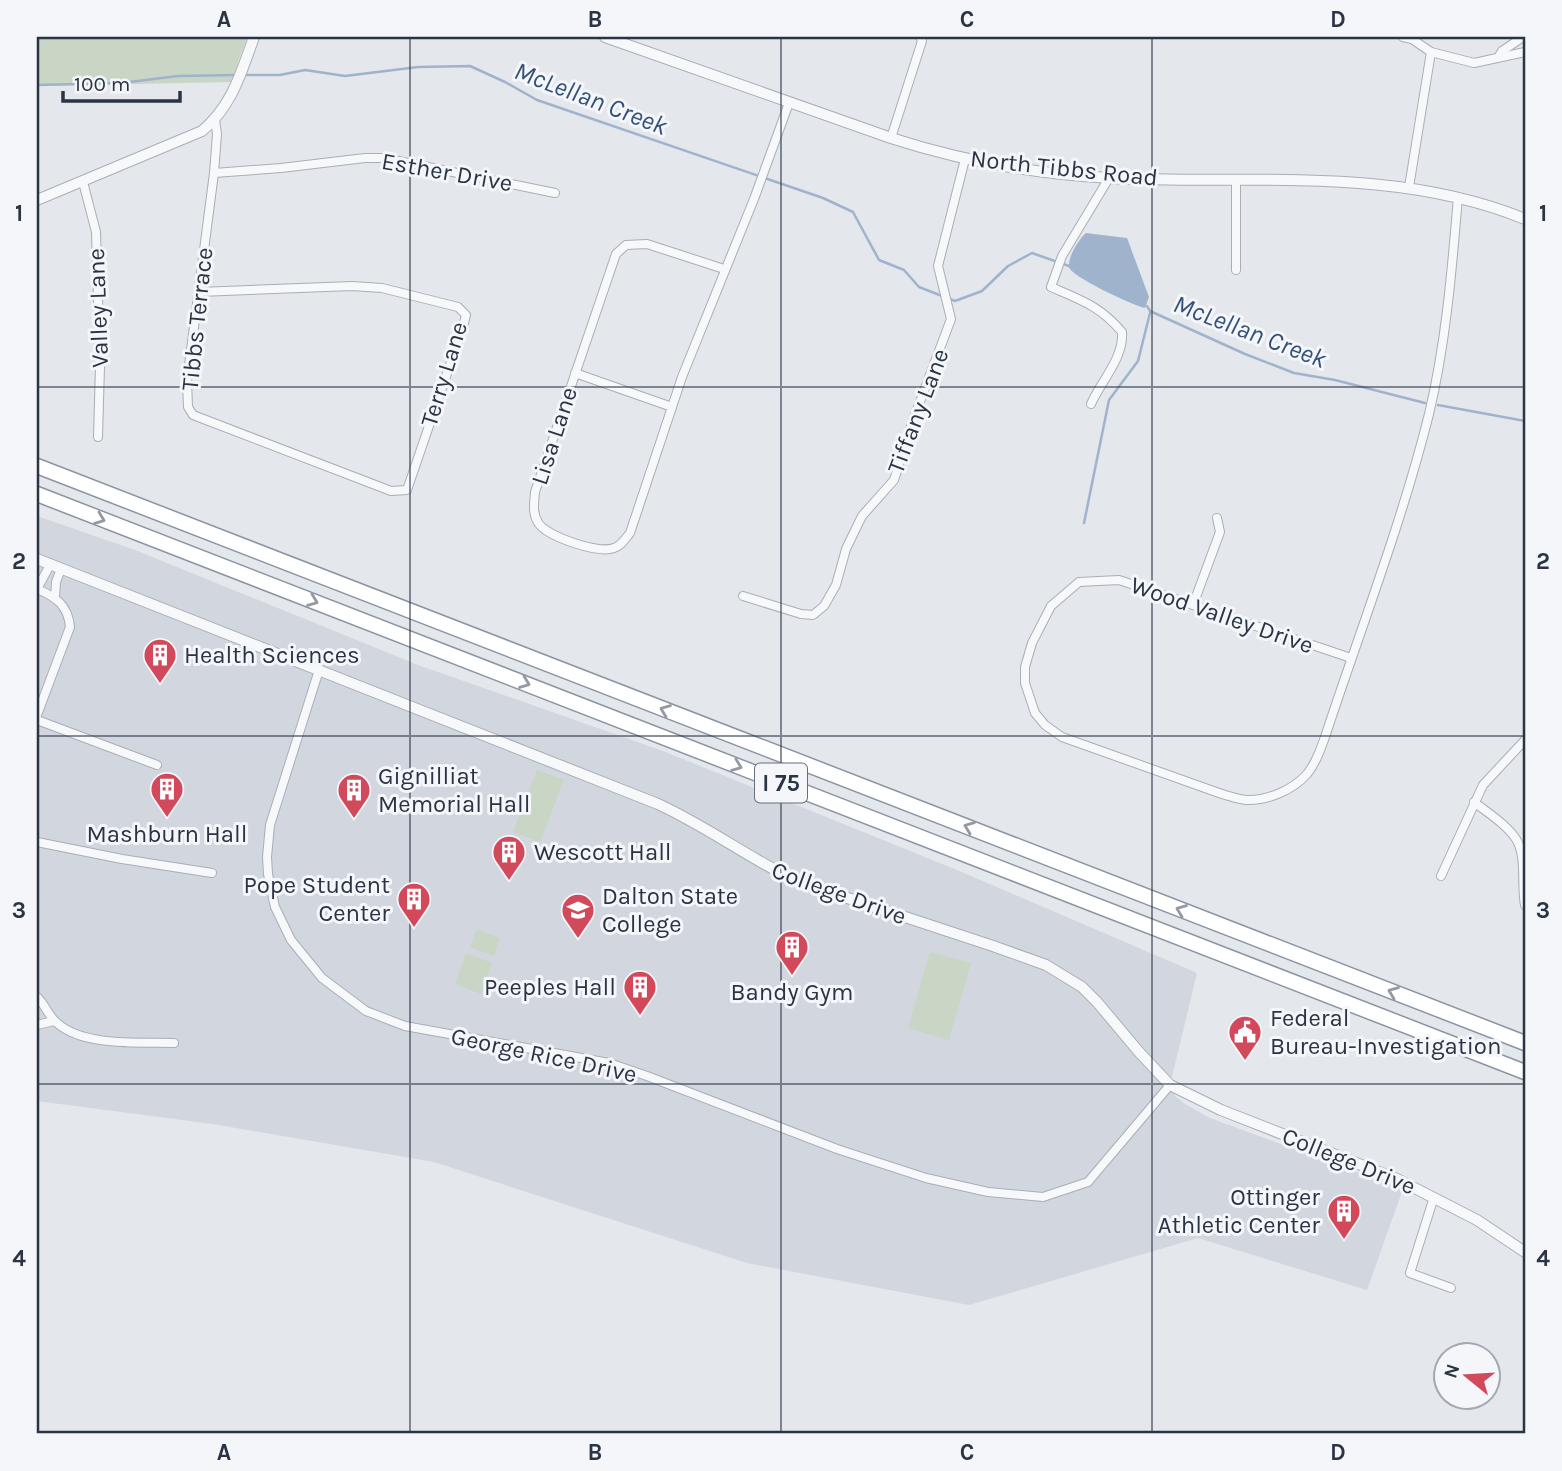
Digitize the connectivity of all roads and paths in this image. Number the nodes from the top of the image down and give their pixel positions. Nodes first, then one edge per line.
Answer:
1 (254, 37) edge
2 (605, 37) edge
3 (920, 37) edge
4 (1403, 37) edge
5 (1522, 37) edge
6 (1431, 52) junction
7 (1525, 52) edge
8 (1499, 56) junction
9 (789, 103) junction
10 (215, 120) junction
11 (891, 138) junction
12 (965, 159) junction
13 (214, 173) junction
14 (1109, 178) junction
15 (1236, 180) junction
16 (83, 182) junction
17 (1409, 187) junction
18 (555, 193) dead end
19 (1458, 197) junction
20 (37, 200) edge
21 (1525, 219) edge
22 (724, 269) junction
23 (1236, 270) dead end
24 (199, 292) junction
25 (575, 373) junction
26 (1091, 404) dead end
27 (672, 407) junction
28 (98, 437) dead end
29 (37, 466) edge
30 (407, 490) joint
31 (37, 495) edge
32 (1217, 518) dead end
33 (37, 559) edge
34 (50, 565) junction
35 (61, 569) junction
36 (37, 589) edge
37 (743, 596) dead end
38 (55, 597) junction
39 (1193, 605) junction
40 (1351, 658) junction
41 (319, 670) junction
42 (37, 717) edge
43 (1525, 740) edge
44 (157, 765) dead end
45 (1474, 802) junction
46 (37, 842) edge
47 (212, 873) dead end
48 (1441, 876) dead end
49 (1525, 905) edge
50 (37, 997) edge
51 (54, 1021) junction
52 (37, 1025) edge
53 (174, 1043) dead end
54 (1525, 1043) edge
55 (1525, 1072) edge
56 (1170, 1085) junction
57 (1434, 1196) junction
58 (1525, 1252) edge
59 (1451, 1288) dead end

1 - 10 street
2 - 9 street, North Tibbs Road
3 - 11 street
4 - 6 street
5 - 8 street
6 - 8 street
6 - 17 street
7 - 8 street
9 - 11 street, North Tibbs Road
9 - 22 street, Lisa Lane
10 - 13 street, Tibbs Terrace
10 - 16 street
11 - 12 street, North Tibbs Road
12 - 14 street, North Tibbs Road
12 - 37 street, Tiffany Lane
13 - 18 street, Esther Drive
13 - 24 street, Tibbs Terrace
14 - 15 street, North Tibbs Road
14 - 26 street
15 - 17 street, North Tibbs Road
15 - 23 street
16 - 20 street
16 - 28 street, Valley Lane
17 - 19 street, North Tibbs Road
19 - 21 street, North Tibbs Road
19 - 40 street, Wood Valley Drive
22 - 25 street, Lisa Lane
22 - 27 street, Lisa Lane
24 - 30 street, Tibbs Terrace
24 - 30 street, Terry Lane
25 - 27 street
25 - 27 street, Lisa Lane
54 -> 29 highway, I 75
31 -> 55 highway, I 75
32 - 39 street
33 - 34 street, College Drive
34 - 35 street, College Drive
34 - 36 street
35 - 38 street
35 - 41 street, College Drive
36 - 38 street
38 - 42 street
39 - 40 street, Wood Valley Drive
39 - 40 street, Wood Valley Drive
41 - 56 street, College Drive
41 - 56 street, George Rice Drive
42 - 44 street
43 - 45 street
45 - 48 street
45 - 49 street
46 - 47 street
50 - 51 street
51 - 52 street
51 - 53 street
56 - 57 street, College Drive
57 - 58 street, College Drive
57 - 59 street

